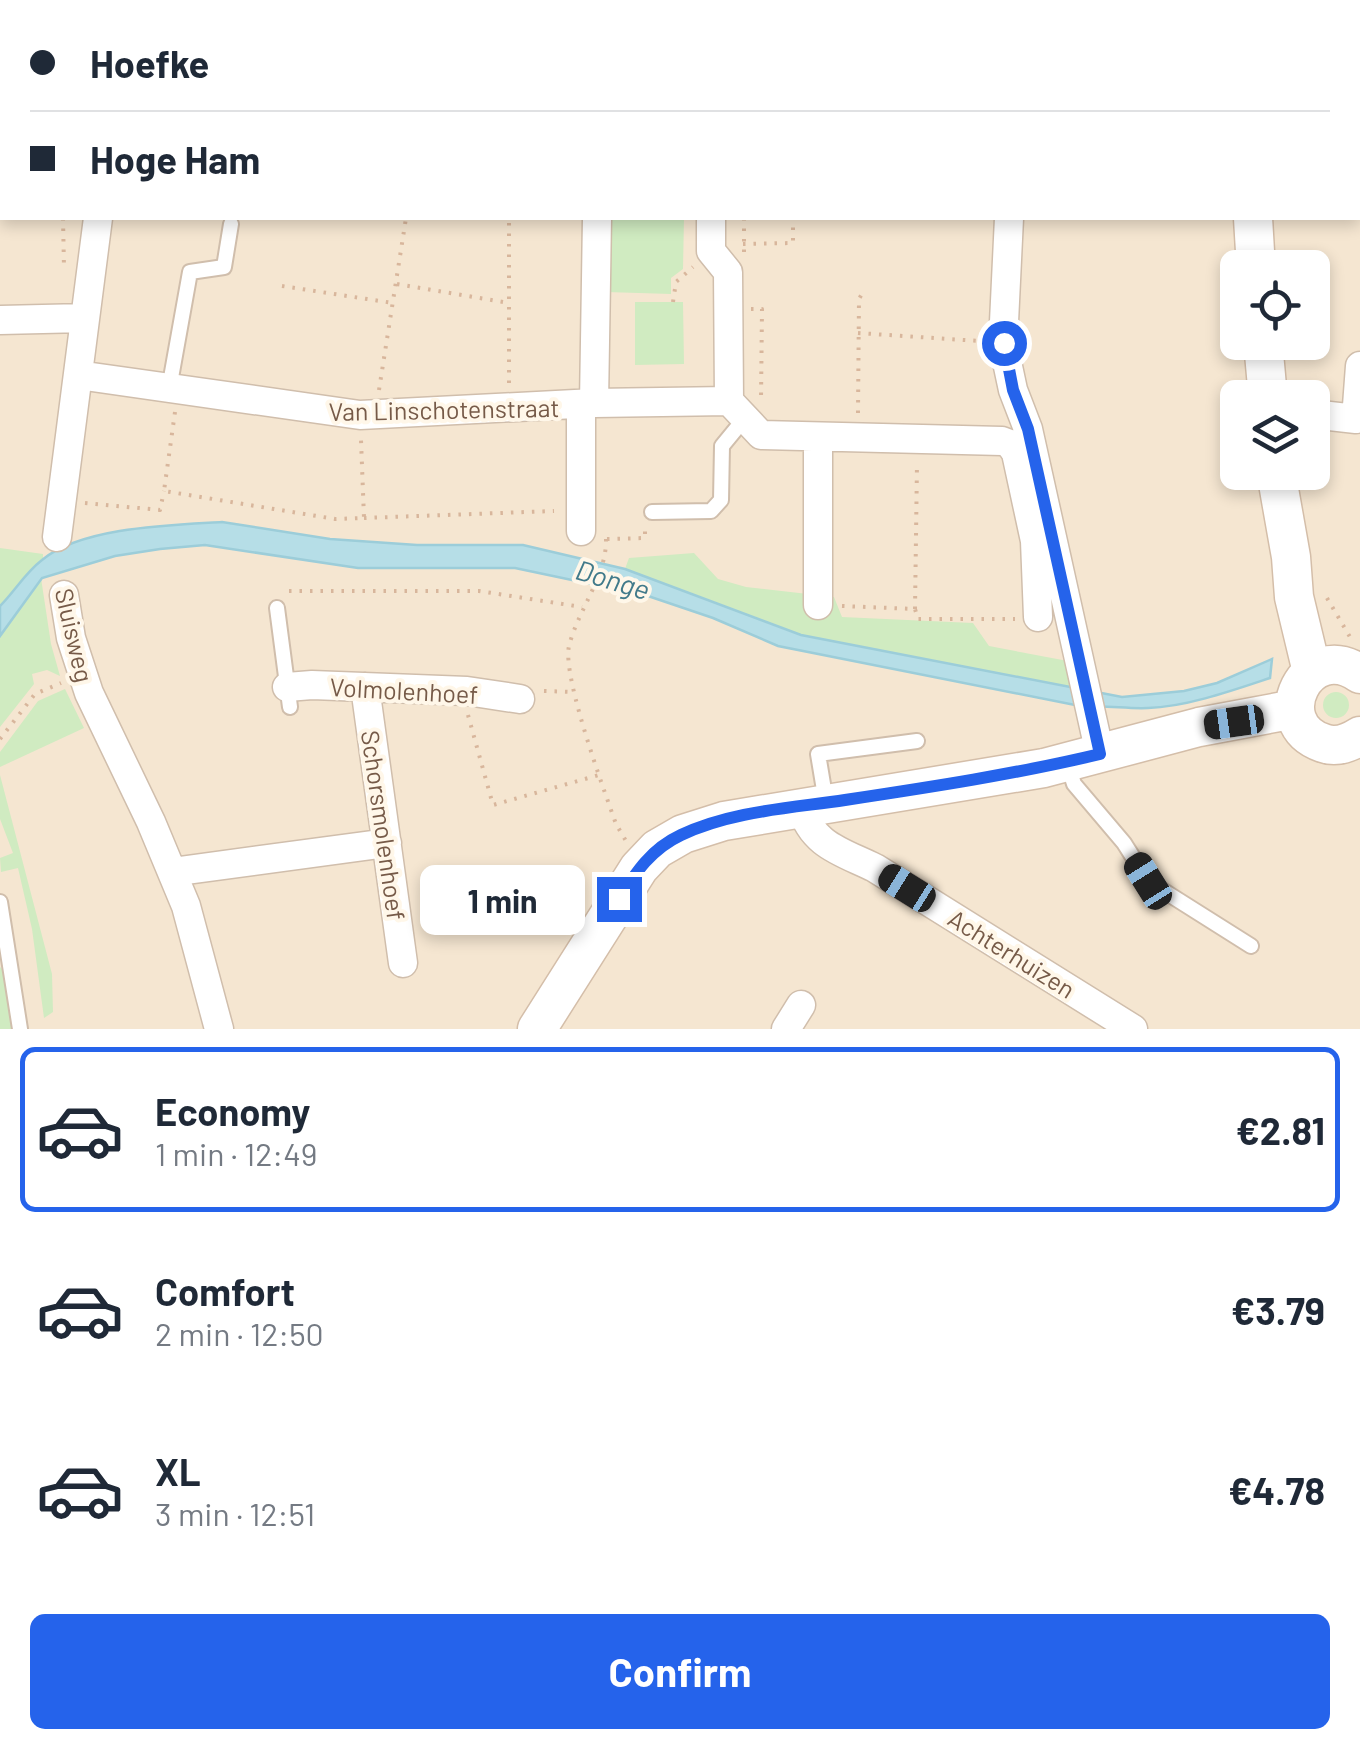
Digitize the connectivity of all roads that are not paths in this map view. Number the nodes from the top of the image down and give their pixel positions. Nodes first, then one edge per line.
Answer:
1 (98, 220) edge
2 (597, 220) edge
3 (711, 220) edge
4 (1008, 220) edge
5 (1253, 220) edge
6 (230, 224) dead end
7 (1255, 250) edge
8 (85, 318) junction
9 (0, 320) edge
10 (1360, 366) edge
11 (78, 375) junction
12 (174, 389) junction
13 (1013, 390) junction
14 (588, 405) junction
15 (737, 410) junction
16 (1330, 416) edge
17 (1358, 418) edge
18 (1010, 425) dead end
19 (818, 438) junction
20 (1279, 490) edge
21 (652, 512) road end
22 (590, 527) road end
23 (57, 537) dead end
24 (64, 595) dead end
25 (818, 605) road end
26 (277, 608) road end
27 (1038, 616) road end
28 (1338, 671) edge
29 (366, 687) junction
30 (288, 697) joint
31 (520, 699) dead end
32 (1295, 709) junction
33 (917, 741) dead end
34 (1357, 742) edge
35 (1084, 758) junction
36 (813, 804) junction
37 (387, 843) junction
38 (172, 872) junction
39 (0, 902) edge
40 (1251, 946) dead end
41 (403, 963) dead end
42 (20, 1029) edge
43 (219, 1029) edge
44 (537, 1029) edge
45 (1133, 1029) edge

1 - 8 street
2 - 14 street
3 - 15 street
4 - 13 street
5 - 7 street
6 - 12 lane
8 - 9 street
8 - 11 street
10 - 17 street
11 - 12 street, Van Linschotenstraat
11 - 23 street
12 - 14 street, Van Linschotenstraat
13 - 18 lane
13 - 35 street
14 - 15 street, Van Linschotenstraat
14 - 22 street
15 - 19 street, Van Linschotenstraat
15 - 21 lane
16 - 17 street
19 - 25 street
19 - 27 street, Van Linschotenstraat
20 - 28 street
24 - 38 street, Sluisweg
26 - 30 lane, Volmolenhoef
28 - 32 street
29 - 30 street, Volmolenhoef
29 - 31 street, Volmolenhoef
29 - 37 street, Schorsmolenhoef
32 - 34 street
32 - 35 street
33 - 36 lane
35 - 36 street
35 - 40 lane
36 - 44 street
36 - 45 street, Achterhuizen
37 - 38 street
37 - 41 street, Schorsmolenhoef
38 - 43 street, Sluisweg
39 - 42 lane

